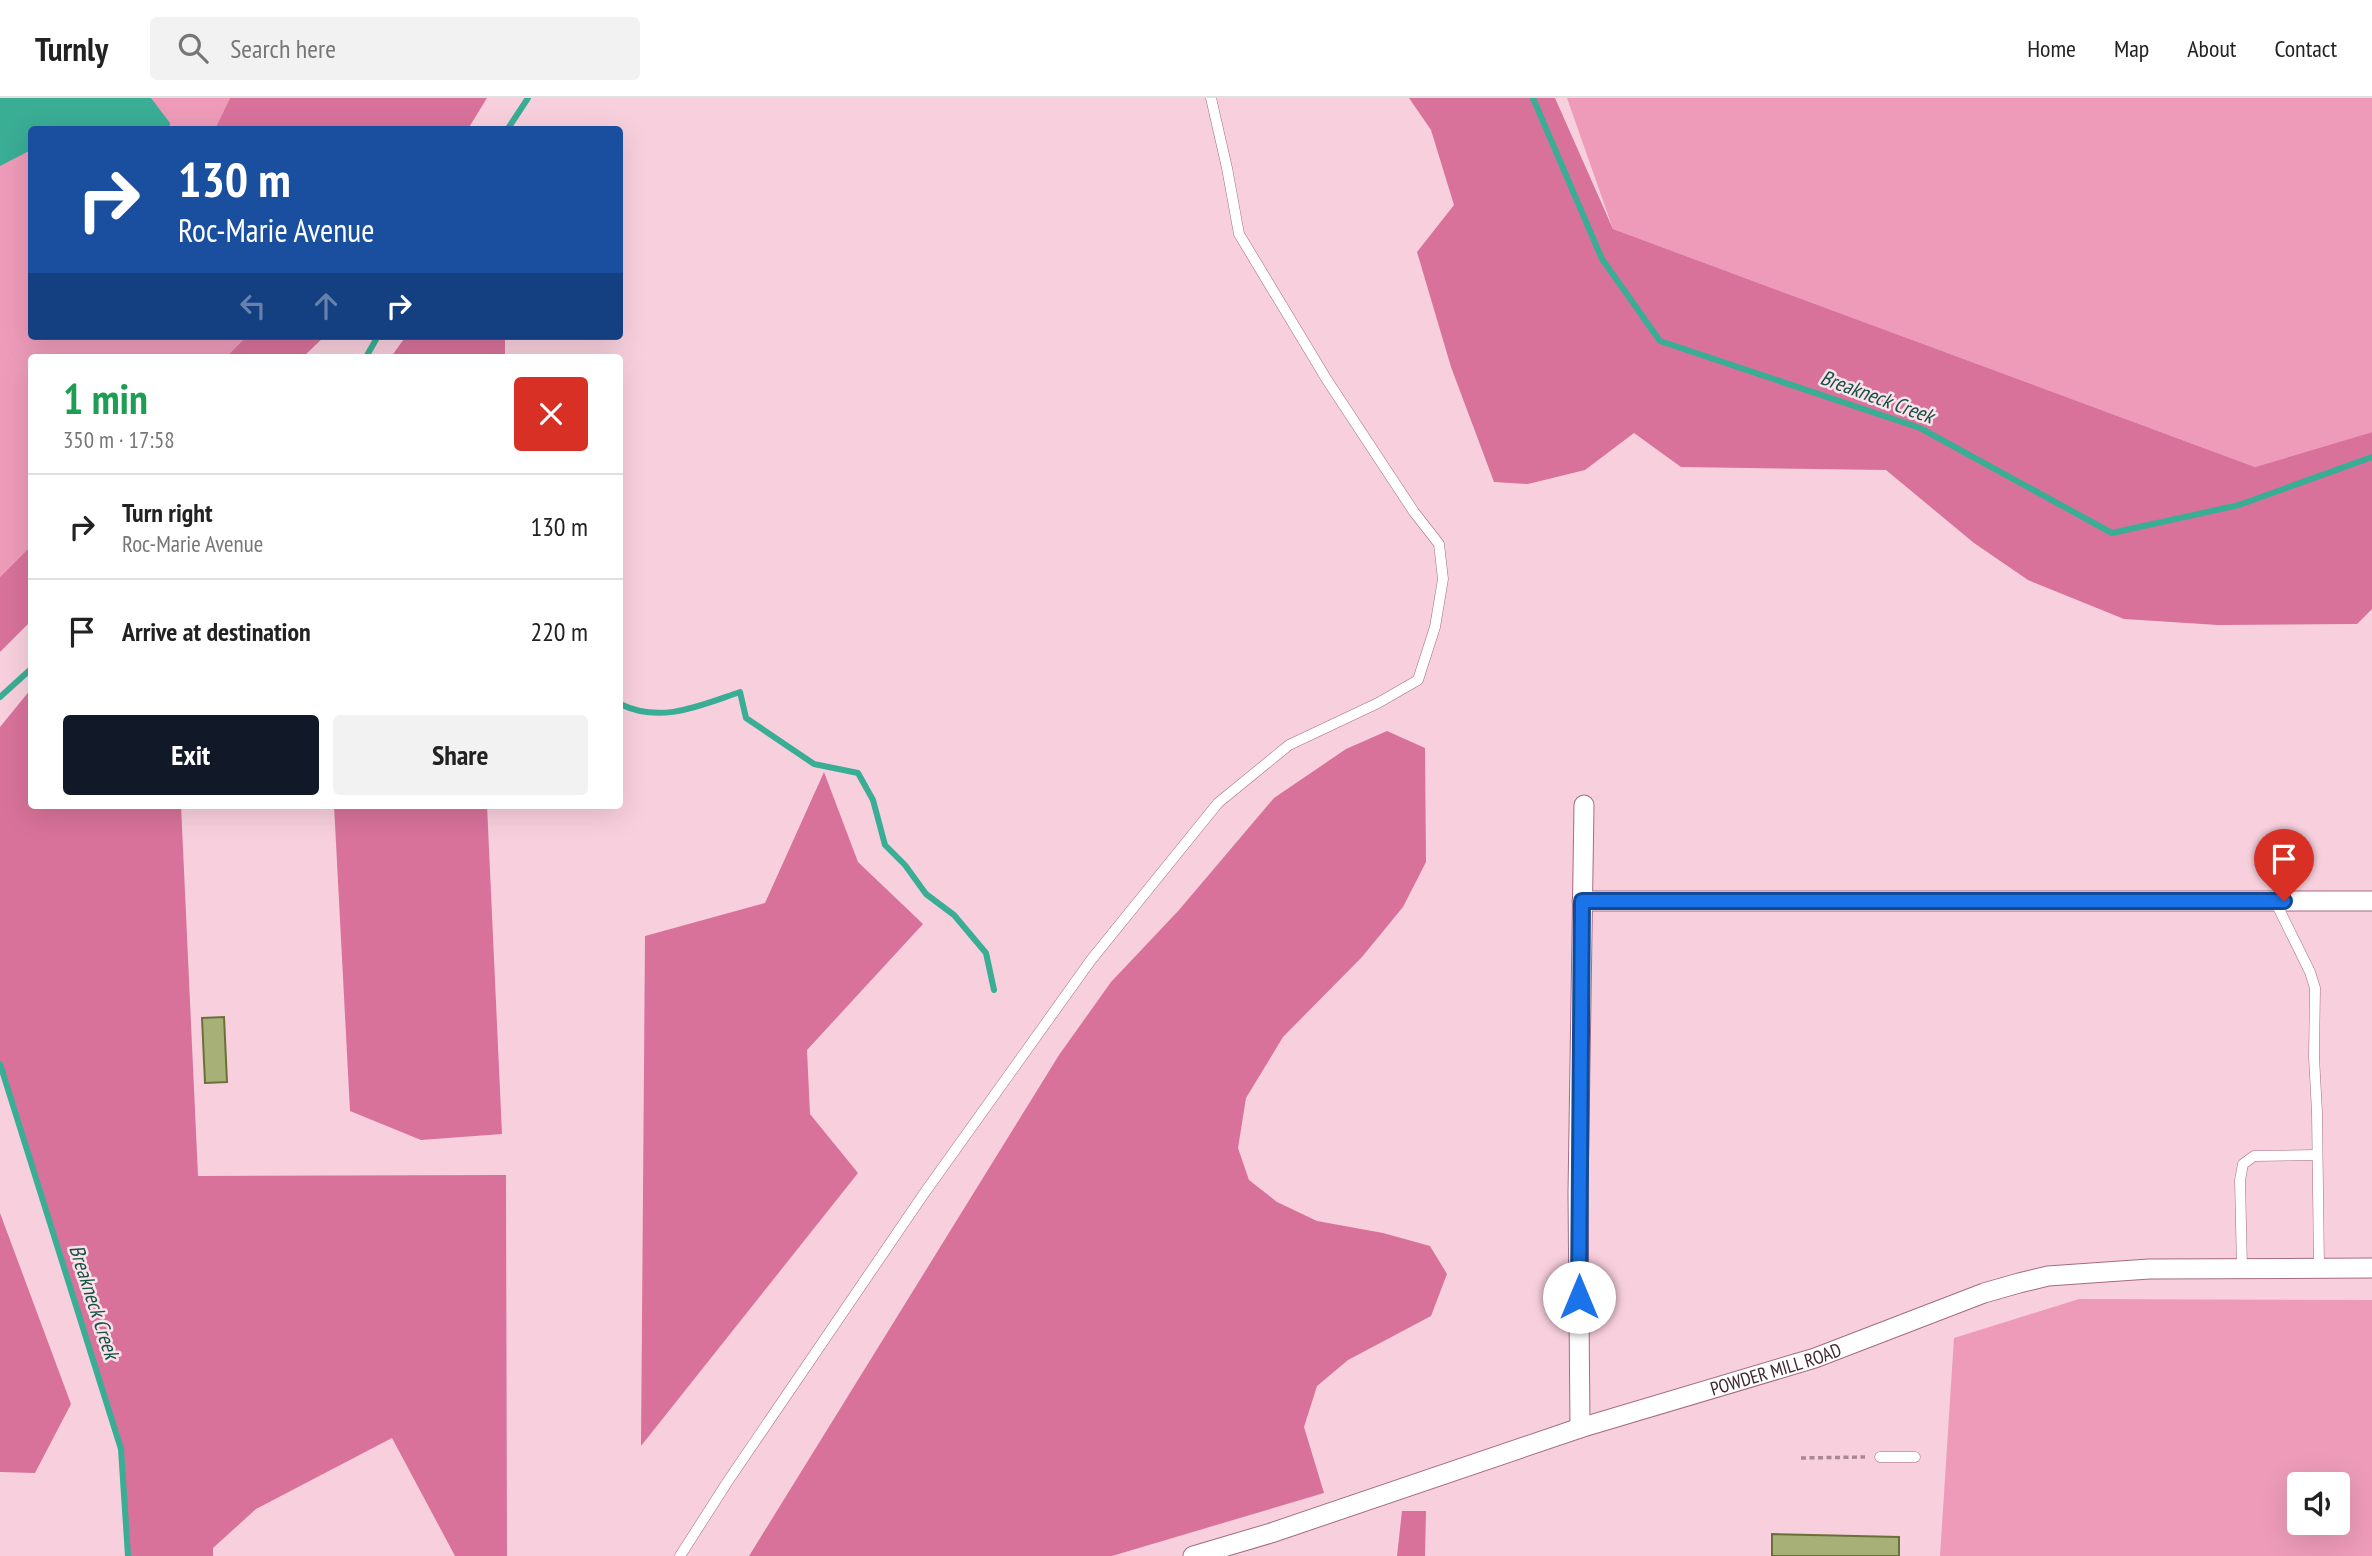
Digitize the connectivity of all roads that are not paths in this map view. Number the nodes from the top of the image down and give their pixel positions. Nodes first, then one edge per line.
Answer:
1 (1211, 98) edge
2 (1584, 806) dead end
3 (1582, 901) junction
4 (2274, 901) junction
5 (2372, 901) edge
6 (2317, 1155) junction
7 (2242, 1268) junction
8 (2319, 1268) junction
9 (2372, 1268) edge
10 (1580, 1428) junction
11 (1880, 1457) road end
12 (1915, 1457) dead end
13 (680, 1556) edge
14 (1194, 1556) edge

1 - 13 lane
2 - 3 street
3 - 4 street
3 - 10 street
4 - 5 street
4 - 6 lane
6 - 7 lane
6 - 8 lane
7 - 8 street, POWDER MILL ROAD
7 - 10 street, POWDER MILL ROAD
8 - 9 street, POWDER MILL ROAD
10 - 14 street, POWDER MILL ROAD
11 - 12 lane

